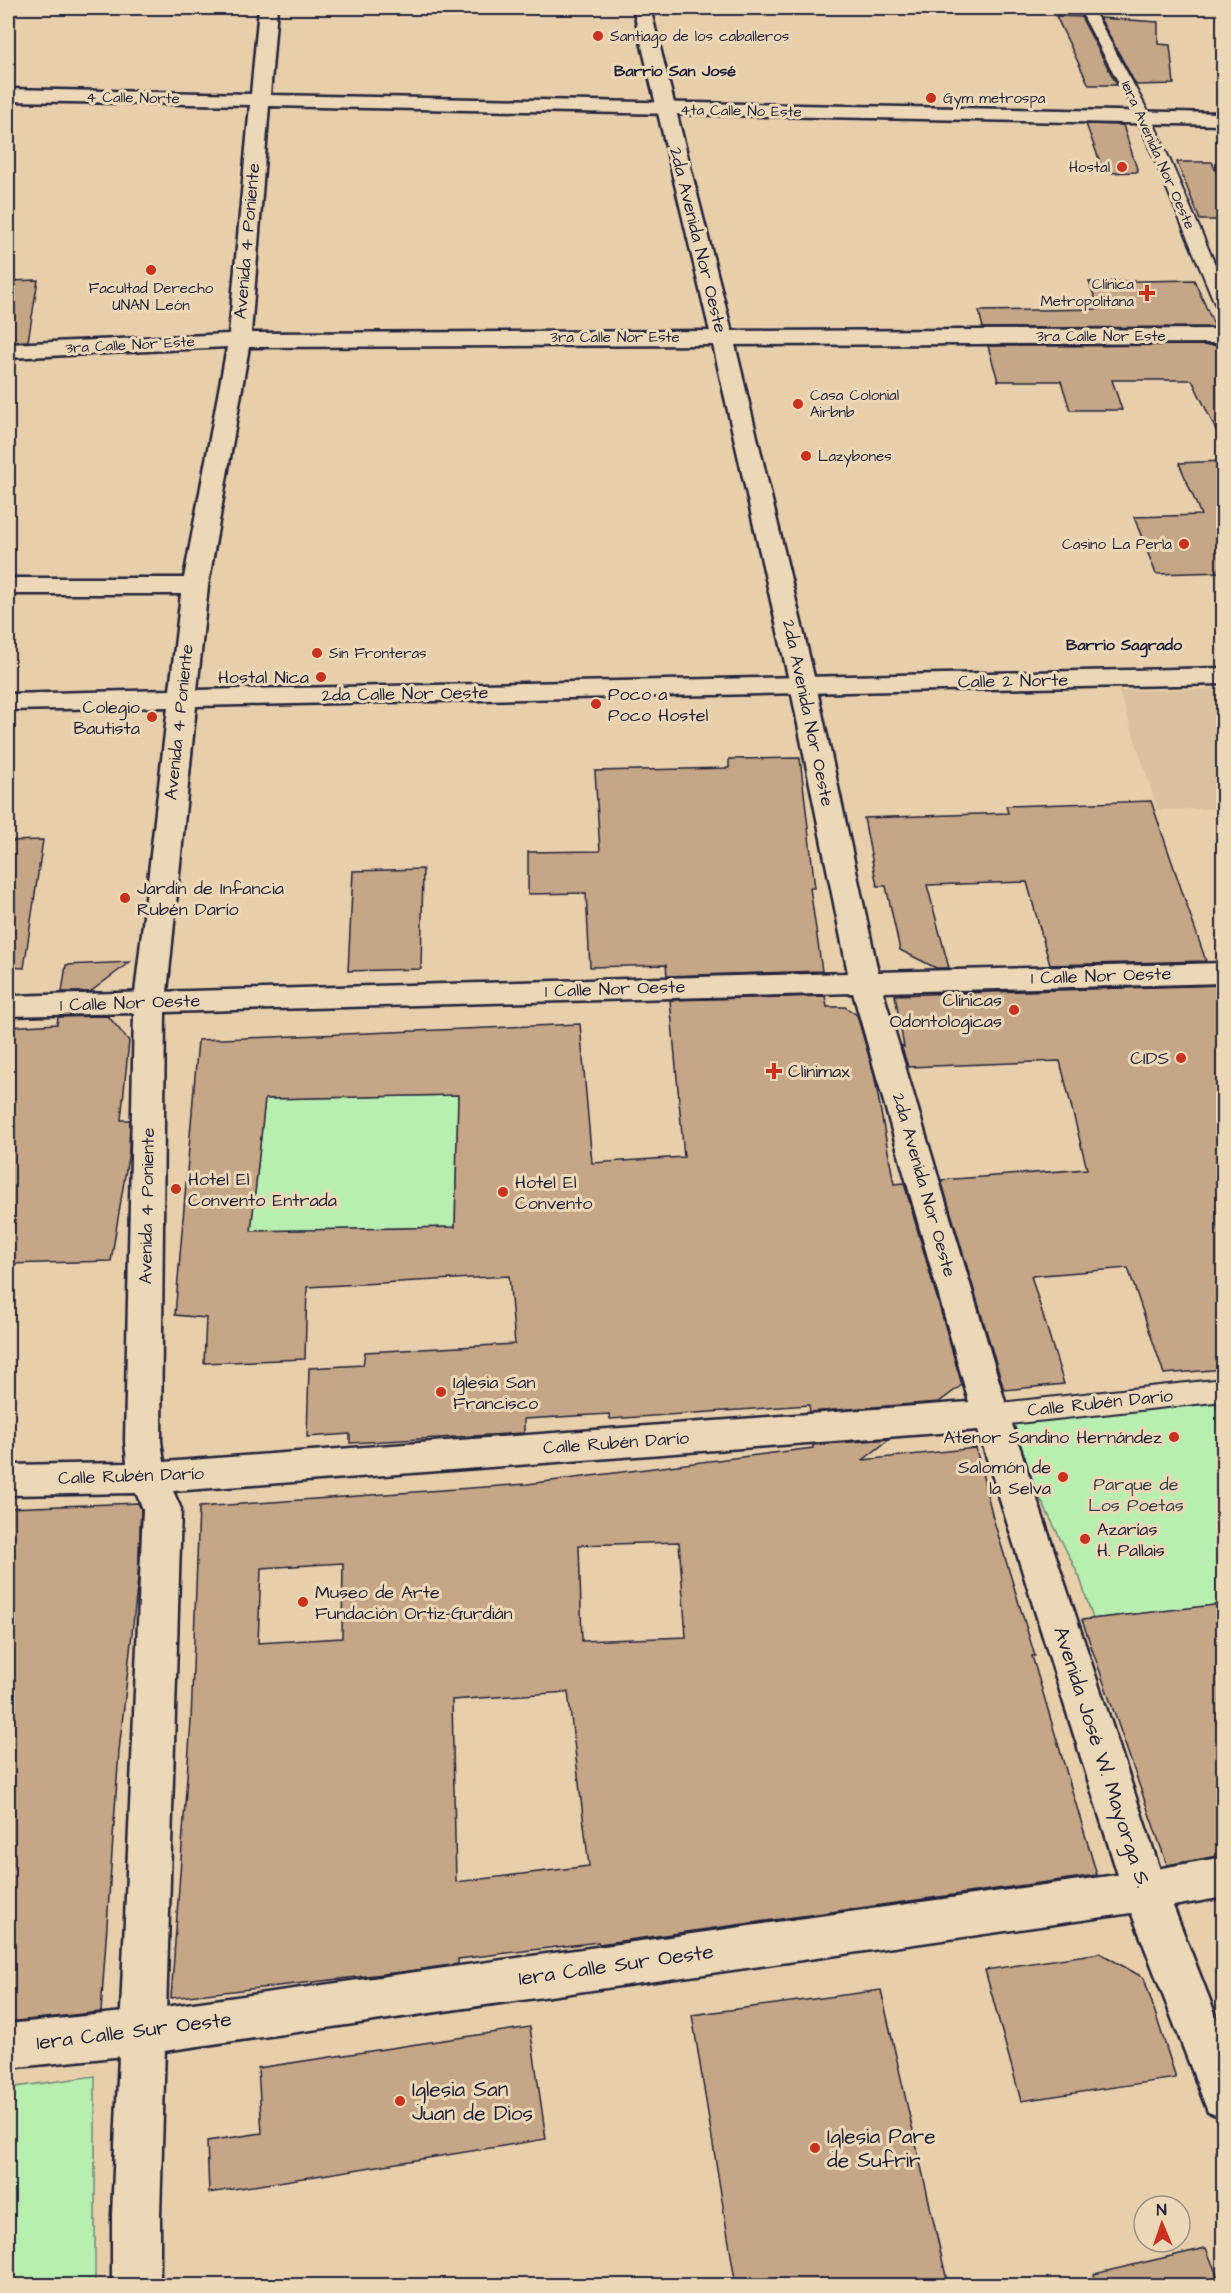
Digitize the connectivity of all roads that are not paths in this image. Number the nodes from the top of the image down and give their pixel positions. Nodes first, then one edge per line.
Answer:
1 (268, 8) edge
2 (641, 8) edge
3 (1085, 8) edge
4 (8, 95) edge
5 (259, 100) junction
6 (666, 110) junction
7 (1144, 117) junction
8 (1224, 119) edge
9 (1224, 306) edge
10 (722, 336) junction
11 (1224, 336) edge
12 (239, 340) junction
13 (8, 351) edge
14 (8, 586) edge
15 (195, 586) junction
16 (1224, 676) edge
17 (803, 685) junction
18 (181, 700) junction
19 (8, 702) edge
20 (1224, 973) edge
21 (865, 983) junction
22 (150, 1002) junction
23 (8, 1006) edge
24 (1224, 1390) edge
25 (991, 1415) junction
26 (145, 1460) junction
27 (8, 1480) edge
28 (1224, 1877) edge
29 (1145, 1892) junction
30 (143, 2032) junction
31 (8, 2046) edge
32 (1224, 2096) edge
33 (136, 2286) edge

1 - 5 street, Avenida 4 Poniente
2 - 6 street, 2da Avenida Nor Oeste
3 - 7 street, 1era Avenida Nor Oeste
4 - 5 street, 4 Calle Norte
5 - 6 street, 4ta Calle No Este
5 - 12 street, Avenida 4 Poniente
6 - 7 street, 4ta Calle No Este
6 - 10 street, 2da Avenida Nor Oeste
7 - 8 street, 4ta Calle No Este
7 - 9 street, 1era Avenida Nor Oeste
10 - 11 street, 3ra Calle Nor Este
10 - 12 street, 3ra Calle Nor Este
10 - 17 street, 2da Avenida Nor Oeste
12 - 13 street, 3ra Calle Nor Este
12 - 15 street, Avenida 4 Poniente
14 - 15 street
15 - 18 street, Avenida 4 Poniente
16 - 17 street, Calle 2 Norte
17 - 18 street, 2da Calle Nor Oeste
17 - 21 street, 2da Avenida Nor Oeste
18 - 19 street, 2da Calle Nor Oeste
18 - 22 street, Avenida 4 Poniente
20 - 21 street, 1 Calle Nor Oeste
21 - 22 street, 1 Calle Nor Oeste
21 - 25 street, 2da Avenida Nor Oeste
22 - 23 street, 1 Calle Nor Oeste
22 - 26 street, Avenida 4 Poniente
24 - 25 street, Calle Rubén Darío
25 - 26 street, Calle Rubén Darío
25 - 29 street, Avenida José W. Mayorga S.
26 - 27 street, Calle Rubén Darío
26 - 30 street
28 - 29 street, 1era Calle Sur Oeste
29 - 30 street, 1era Calle Sur Oeste
29 - 32 street, Avenida José W. Mayorga S.
30 - 31 street, 1era Calle Sur Oeste
30 - 33 street

